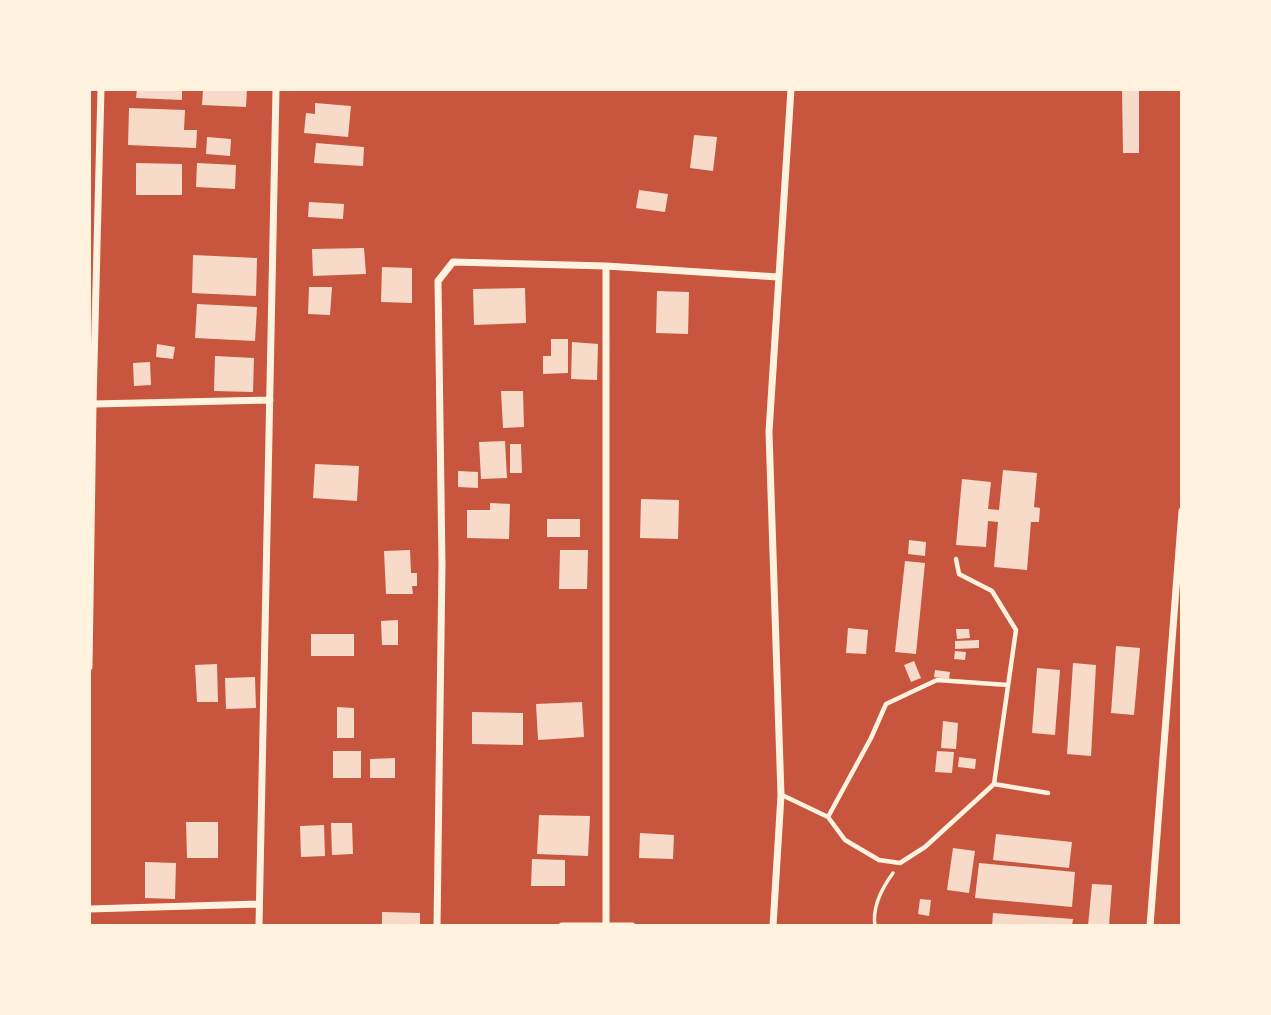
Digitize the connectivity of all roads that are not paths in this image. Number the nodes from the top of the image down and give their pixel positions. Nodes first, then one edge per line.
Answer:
1 (101, 89) edge
2 (276, 89) edge
3 (791, 89) edge
4 (606, 266) junction
5 (778, 277) junction
6 (270, 400) junction
7 (93, 404) junction
8 (1182, 511) edge
9 (956, 559) dead end
10 (89, 667) edge
11 (1008, 685) junction
12 (994, 784) junction
13 (1048, 793) dead end
14 (781, 795) junction
15 (828, 817) junction
16 (260, 904) junction
17 (89, 909) edge
18 (606, 925) edge
19 (259, 926) edge
20 (437, 926) edge
21 (562, 926) edge
22 (632, 926) edge
23 (773, 926) edge
24 (1150, 926) edge

1 - 7 street
2 - 6 street
3 - 5 street
4 - 5 street
4 - 18 street
4 - 20 street
5 - 14 street
6 - 7 street
6 - 16 street
7 - 10 street
8 - 24 street
9 - 11 lane
11 - 12 lane
11 - 15 lane
12 - 13 lane
12 - 15 lane
14 - 15 lane
14 - 23 street
16 - 17 street
16 - 19 street
18 - 21 street
18 - 22 street

